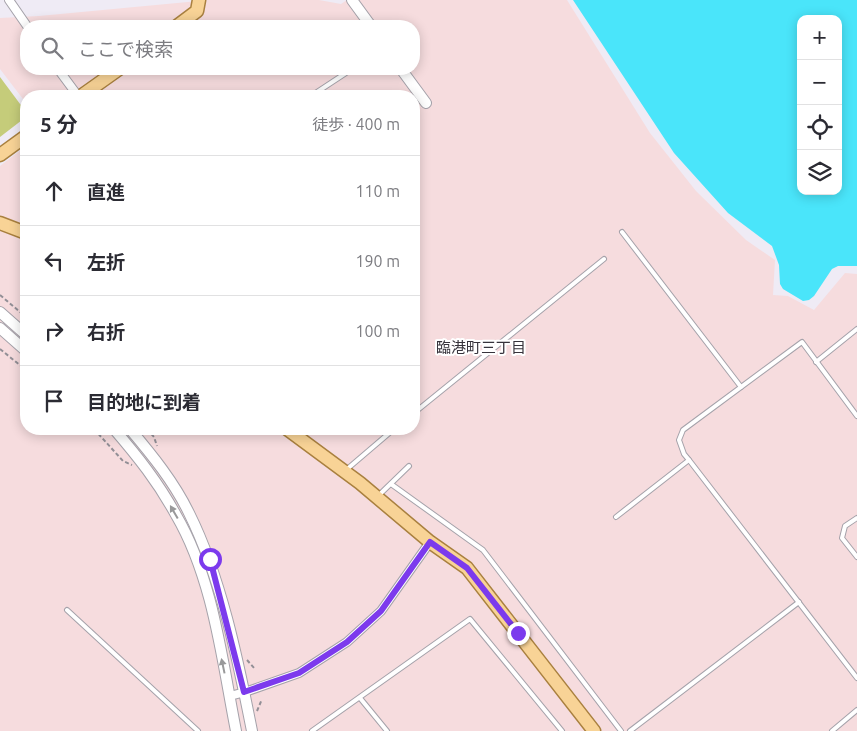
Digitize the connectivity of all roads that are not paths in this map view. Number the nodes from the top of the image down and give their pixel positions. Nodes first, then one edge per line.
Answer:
1 (9, 0) edge
2 (199, 0) edge
3 (352, 0) edge
4 (24, 20) edge
5 (185, 20) edge
6 (366, 20) edge
7 (63, 75) edge
8 (110, 75) edge
9 (343, 75) edge
10 (405, 75) edge
11 (75, 90) edge
12 (89, 90) edge
13 (320, 90) edge
14 (416, 90) edge
15 (420, 95) edge
16 (426, 103) dead end
17 (20, 141) edge
18 (0, 155) edge
19 (0, 223) edge
20 (20, 231) edge
21 (622, 232) dead end
22 (604, 259) dead end
23 (0, 312) edge
24 (0, 328) edge
25 (857, 329) edge
26 (20, 330) edge
27 (20, 346) edge
28 (816, 362) junction
29 (741, 387) junction
30 (420, 408) edge
31 (857, 416) edge
32 (119, 435) edge
33 (135, 435) edge
34 (295, 435) edge
35 (387, 435) edge
36 (689, 460) junction
37 (409, 466) dead end
38 (344, 471) junction
39 (391, 484) junction
40 (377, 497) junction
41 (616, 517) dead end
42 (857, 518) edge
43 (430, 542) junction
44 (857, 557) edge
45 (799, 602) junction
46 (67, 610) dead end
47 (857, 678) edge
48 (244, 692) junction
49 (230, 696) junction
50 (360, 698) junction
51 (857, 710) edge
52 (198, 731) edge
53 (236, 731) edge
54 (252, 731) edge
55 (312, 731) edge
56 (387, 731) edge
57 (562, 731) edge
58 (594, 731) edge
59 (621, 731) edge
60 (630, 731) edge
61 (832, 731) edge

1 - 4 street
2 - 5 main road
3 - 6 street
7 - 11 street
8 - 12 main road
9 - 13 lane
10 - 14 street
15 - 16 street
17 - 18 main road
19 - 20 main road
21 - 29 lane
22 - 30 lane
23 - 26 street
24 - 27 street
25 - 28 lane
28 - 29 lane
28 - 31 lane
29 - 36 lane
49 -> 32 street
33 - 48 street
34 - 38 main road
35 - 38 lane
36 - 41 lane
36 - 45 lane
37 - 39 lane
38 - 40 main road
39 - 40 lane
39 - 59 lane
40 - 43 main road
42 - 44 lane
43 - 48 street
43 - 58 main road
45 - 47 lane
45 - 60 lane
46 - 52 lane
48 - 49 street
48 - 54 street
49 - 53 street
50 - 55 lane
50 - 56 lane
50 - 57 lane
51 - 61 lane

